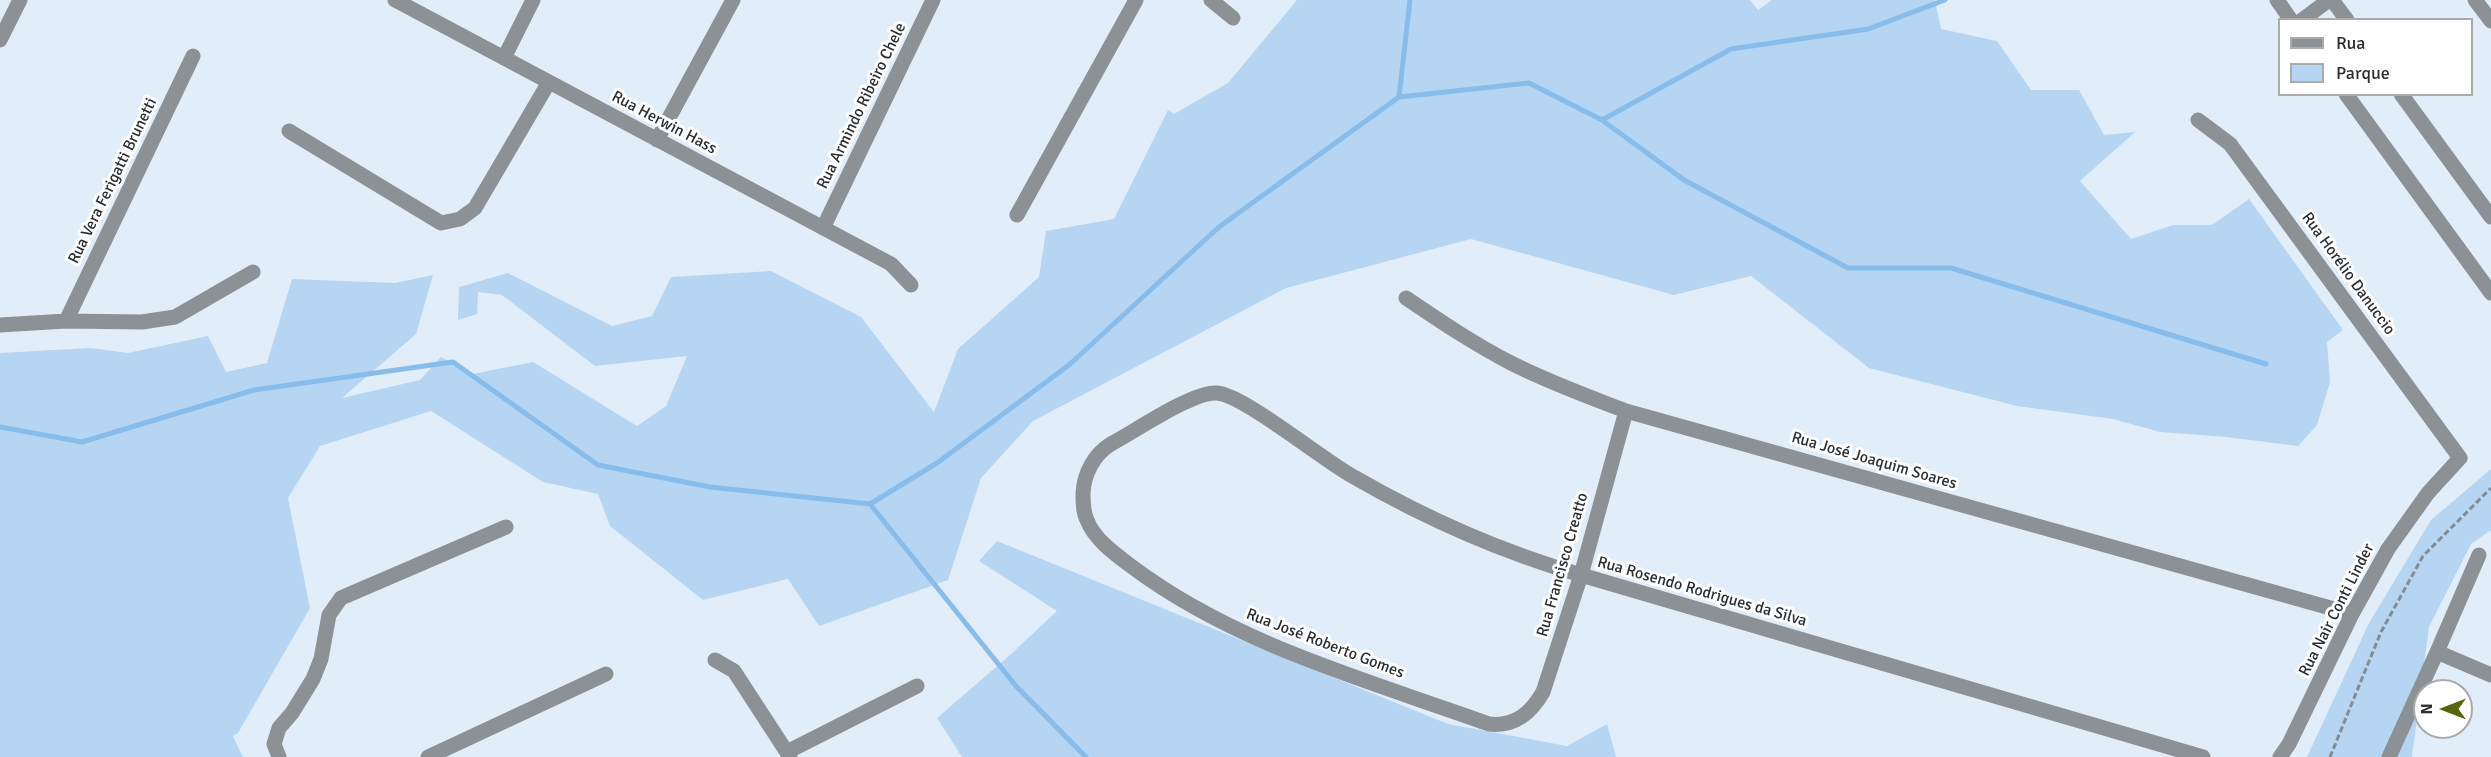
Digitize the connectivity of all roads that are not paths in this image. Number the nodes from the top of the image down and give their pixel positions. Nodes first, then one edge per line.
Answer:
1 (20, 0) edge
2 (395, 0) edge
3 (533, 0) edge
4 (734, 0) edge
5 (933, 0) edge
6 (1136, 0) edge
7 (1211, 0) edge
8 (2277, 0) edge
9 (2331, 0) edge
10 (2475, 0) edge
11 (1233, 18) dead end
12 (2290, 18) edge
13 (2305, 18) edge
14 (2344, 18) edge
15 (2491, 21) edge
16 (0, 40) edge
17 (193, 56) dead end
18 (504, 58) junction
19 (549, 82) junction
20 (2347, 96) edge
21 (2402, 96) edge
22 (2198, 120) dead end
23 (289, 131) dead end
24 (657, 140) junction
25 (1017, 215) dead end
26 (2491, 217) edge
27 (823, 228) junction
28 (253, 272) dead end
29 (911, 285) dead end
30 (2491, 293) edge
31 (1406, 298) dead end
32 (66, 321) junction
33 (0, 325) edge
34 (1219, 393) joint
35 (1626, 411) junction
36 (2460, 458) joint
37 (506, 527) dead end
38 (2479, 555) dead end
39 (1581, 575) junction
40 (2352, 614) junction
41 (2437, 652) junction
42 (715, 660) dead end
43 (606, 674) dead end
44 (2491, 675) edge
45 (917, 686) dead end
46 (1518, 720) joint
47 (789, 755) edge
48 (279, 757) edge
49 (428, 757) edge
50 (2203, 757) edge
51 (2280, 757) edge
52 (2389, 757) edge

1 - 16 street
2 - 18 street, Rua Herwin Hass
3 - 18 street
4 - 24 street
5 - 27 street, Rua Armindo Ribeiro Chele
6 - 25 street
7 - 11 street
8 - 12 street
9 - 13 street
9 - 14 street
10 - 15 street
17 - 32 street, Rua Vera Ferigatti Brunetti
18 - 19 street, Rua Herwin Hass
19 - 23 street
19 - 24 street, Rua Herwin Hass
20 - 30 street
21 - 26 street
22 - 36 street, Rua Horélio Danuccio
24 - 27 street, Rua Herwin Hass
27 - 29 street, Rua Herwin Hass
28 - 32 street
31 - 35 street, Rua José Joaquim Soares
32 - 33 street
34 - 39 street, Rua Rosendo Rodrigues da Silva
34 - 46 street, Rua José Roberto Gomes
35 - 39 street, Rua Francisco Creatto
35 - 40 street, Rua José Joaquim Soares
36 - 40 street, Rua Nair Conti Linder
37 - 48 street
38 - 41 street
39 - 46 street, Rua Francisco Creatto
39 - 50 street, Rua Rosendo Rodrigues da Silva
40 - 51 street, Rua Nair Conti Linder
41 - 44 street
41 - 52 street
42 - 47 street
43 - 49 street
45 - 47 street

